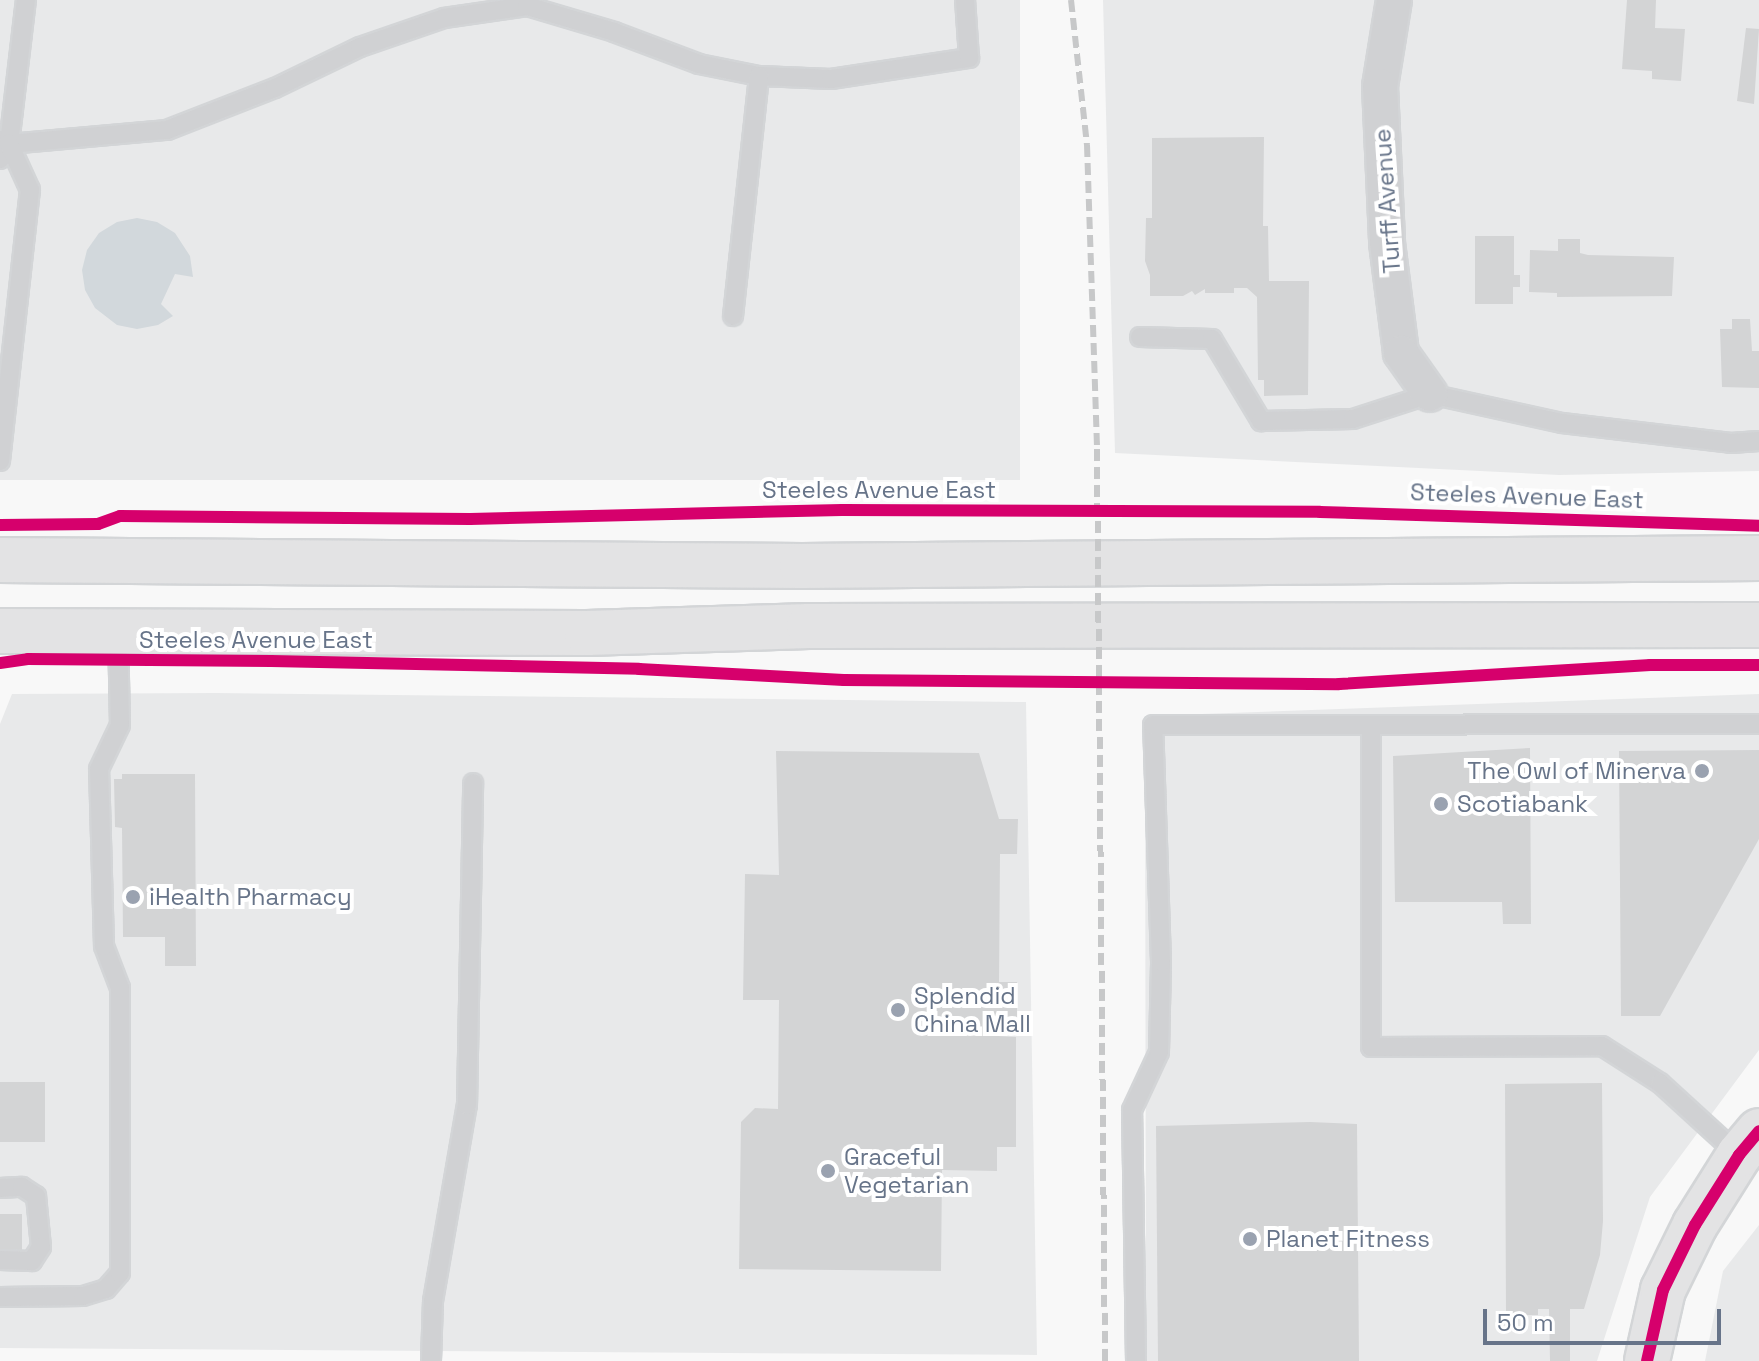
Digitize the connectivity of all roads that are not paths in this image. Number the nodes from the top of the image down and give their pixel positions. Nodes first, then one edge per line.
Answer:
1 (26, 0) edge
2 (965, 0) edge
3 (1394, 0) edge
4 (759, 76) junction
5 (3, 148) edge
6 (733, 316) dead end
7 (1140, 337) dead end
8 (1430, 394) junction
9 (1759, 441) edge
10 (0, 461) edge
11 (1759, 558) edge
12 (0, 560) edge
13 (1759, 625) edge
14 (0, 631) edge
15 (118, 632) junction
16 (1759, 724) edge
17 (1371, 726) junction
18 (473, 783) dead end
19 (1752, 1149) edge
20 (0, 1188) edge
21 (0, 1260) edge
22 (0, 1297) edge
23 (431, 1361) edge
24 (1136, 1361) edge
25 (1647, 1361) edge

1 - 5 lane
2 - 4 lane
3 - 8 street, Turff Avenue
4 - 5 lane
4 - 6 lane
5 - 10 lane
7 - 8 lane
8 - 9 lane
11 - 12 main road
13 - 15 main road, Steeles Avenue East
14 - 15 main road, Steeles Avenue East
15 - 22 lane
16 - 17 lane
17 - 19 lane
17 - 24 lane
18 - 23 lane
19 - 25 main road
20 - 21 lane

